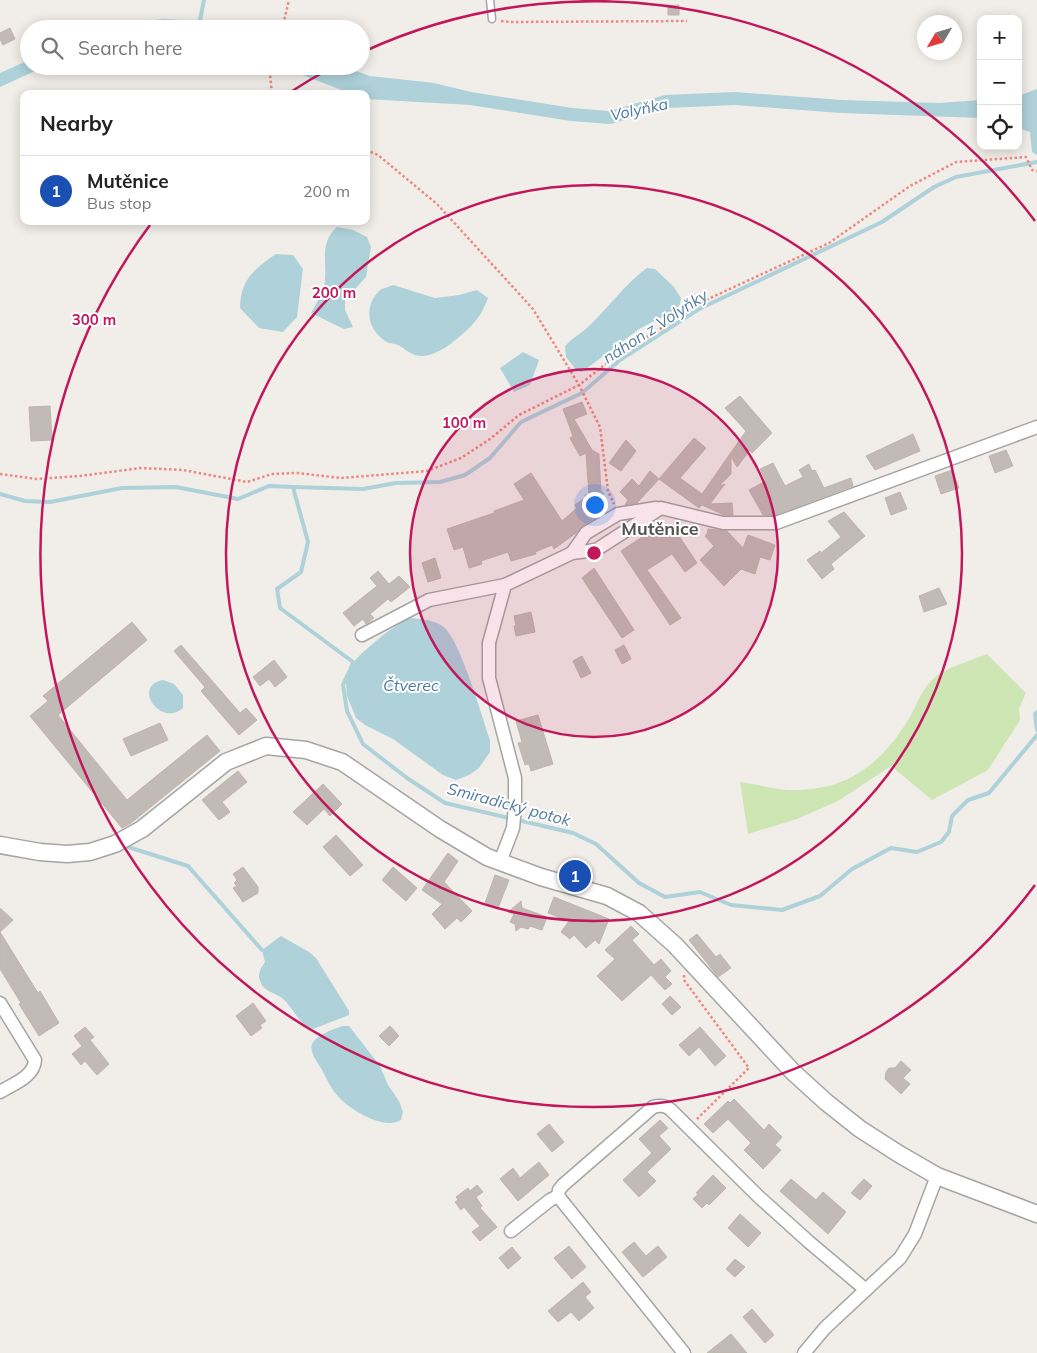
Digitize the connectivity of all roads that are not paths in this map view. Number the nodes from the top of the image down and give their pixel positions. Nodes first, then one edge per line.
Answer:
1 (490, 0) edge
2 (492, 20) road end
3 (1037, 427) edge
4 (661, 508) junction
5 (572, 553) junction
6 (505, 585) junction
7 (362, 635) dead end
8 (0, 845) edge
9 (500, 862) junction
10 (0, 1003) edge
11 (0, 1092) edge
12 (937, 1176) junction
13 (558, 1196) junction
14 (1037, 1214) edge
15 (511, 1231) dead end
16 (866, 1290) junction
17 (684, 1353) edge
18 (804, 1353) edge

1 - 2 lane
3 - 4 street
4 - 5 street
4 - 5 street
5 - 6 street
6 - 7 street
6 - 9 street
8 - 9 street
9 - 12 street
10 - 11 street
12 - 14 street
12 - 16 street
13 - 15 street
13 - 16 street
13 - 17 street
16 - 18 street

